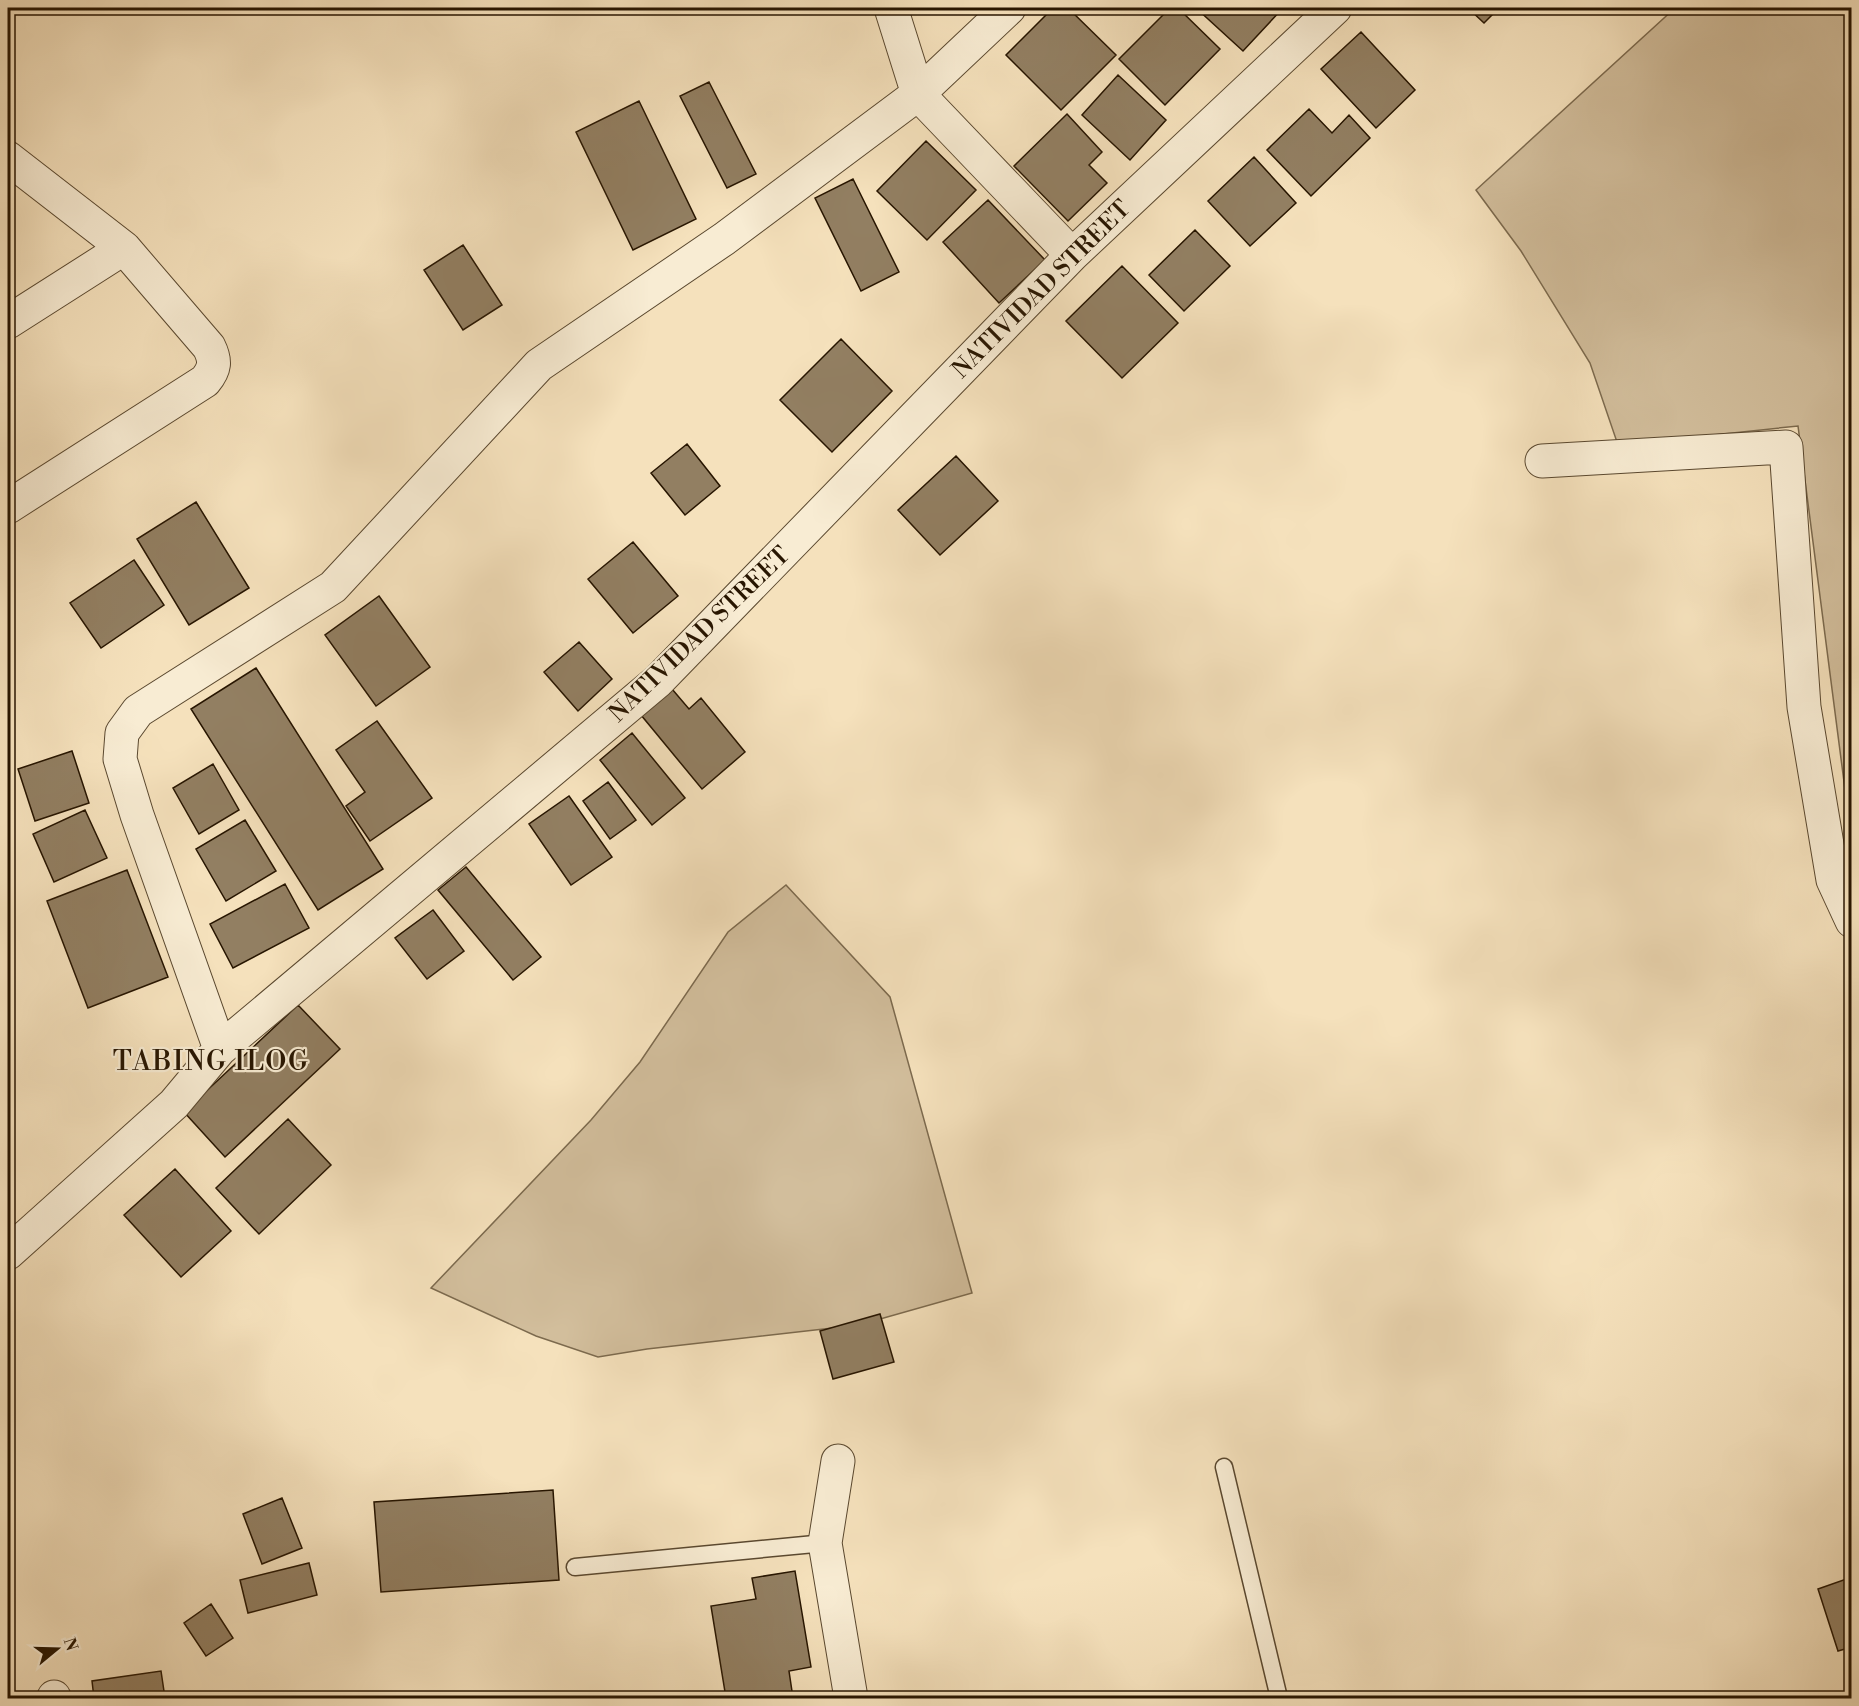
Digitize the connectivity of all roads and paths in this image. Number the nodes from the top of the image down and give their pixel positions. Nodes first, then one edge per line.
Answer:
1 (891, 8) edge
2 (1009, 8) edge
3 (1335, 8) edge
4 (918, 94) junction
5 (8, 158) edge
6 (124, 248) junction
7 (1072, 255) junction
8 (8, 322) edge
9 (1542, 461) dead end
10 (8, 507) edge
11 (1851, 921) edge
12 (220, 1049) junction
13 (8, 1253) edge
14 (838, 1461) dead end
15 (1224, 1467) dead end
16 (825, 1544) junction
17 (575, 1567) dead end
18 (851, 1698) edge
19 (1279, 1698) edge

1 - 4 street
2 - 4 street
3 - 7 street, NATIVIDAD STREET
4 - 7 street
4 - 12 street
5 - 6 street
6 - 8 street
6 - 10 street
7 - 12 street, NATIVIDAD STREET
9 - 11 street
12 - 13 street, NATIVIDAD STREET
14 - 16 street
15 - 19 lane
16 - 17 lane
16 - 18 street

